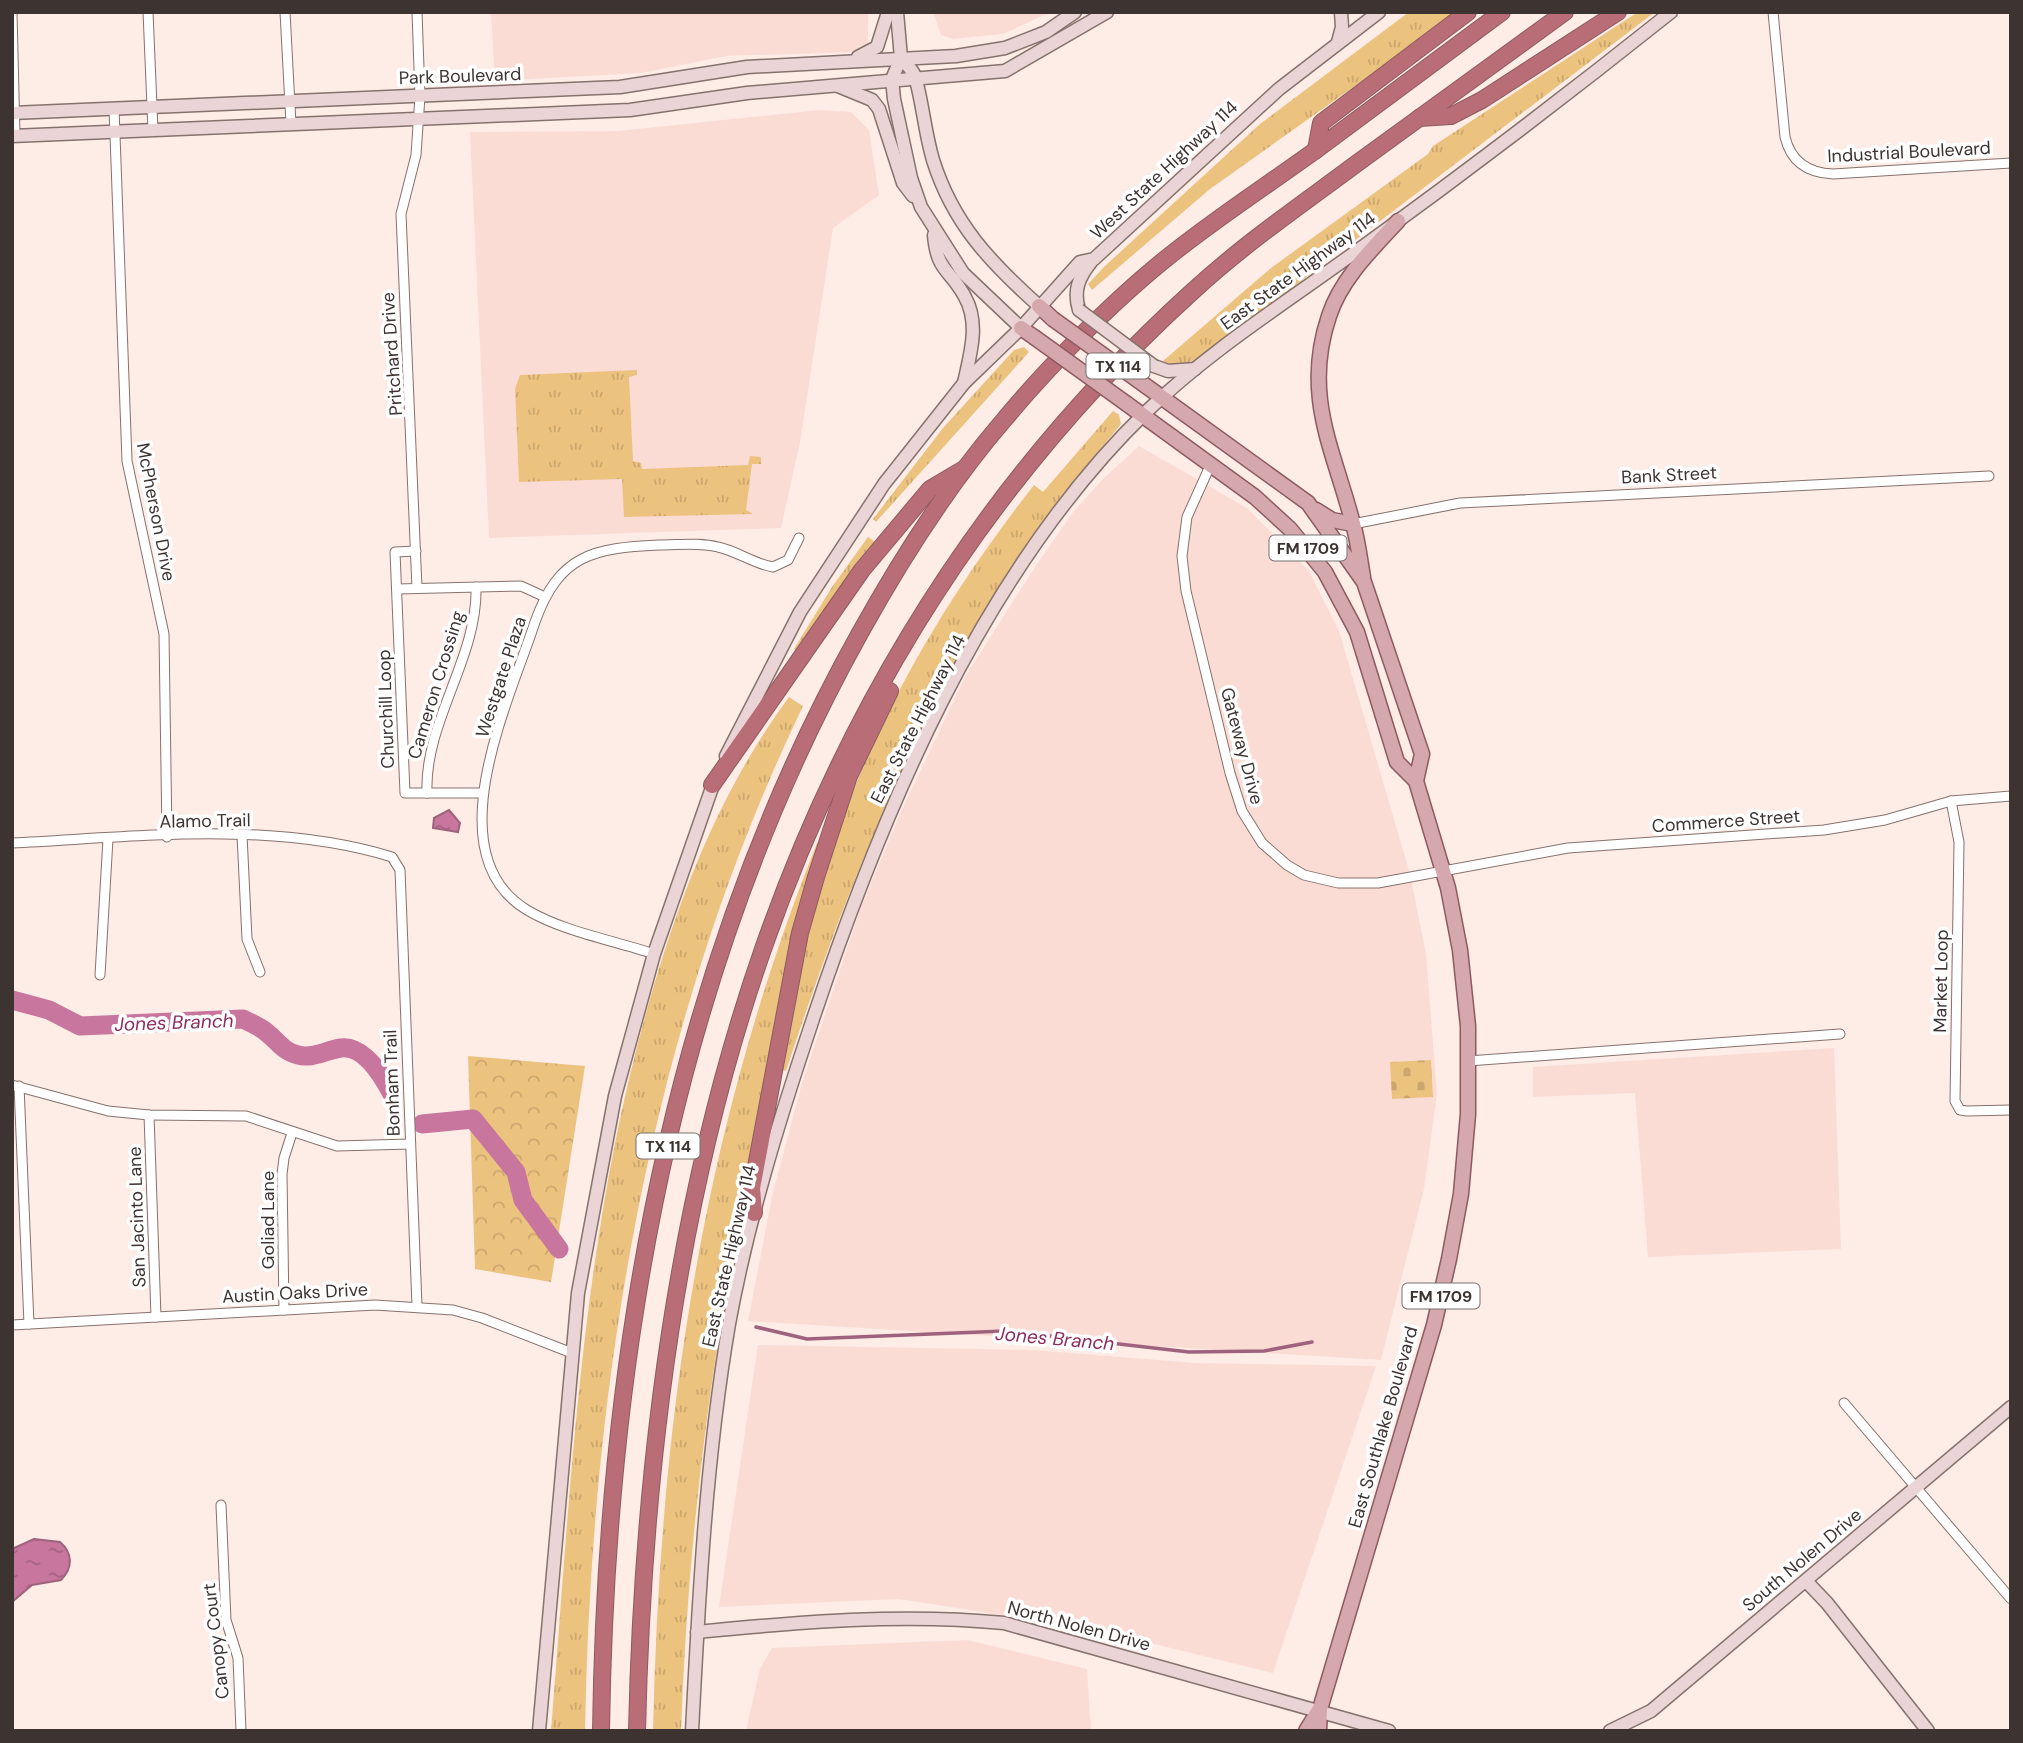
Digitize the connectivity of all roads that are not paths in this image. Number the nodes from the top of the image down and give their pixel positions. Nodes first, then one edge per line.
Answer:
1 (12, 12) edge
2 (148, 12) edge
3 (285, 12) edge
4 (417, 12) edge
5 (888, 12) edge
6 (897, 12) edge
7 (1075, 12) edge
8 (1107, 12) edge
9 (1341, 12) edge
10 (1380, 12) edge
11 (1468, 12) edge
12 (1502, 12) edge
13 (1565, 12) edge
14 (1618, 12) edge
15 (1671, 12) edge
16 (1773, 12) edge
17 (1049, 30) junction
18 (1338, 43) junction
19 (1056, 44) junction
20 (905, 58) junction
21 (829, 62) junction
22 (904, 78) junction
23 (831, 85) junction
24 (625, 86) junction
25 (420, 96) junction
26 (289, 101) junction
27 (152, 107) junction
28 (114, 108) junction
29 (629, 110) junction
30 (13, 113) edge
31 (1419, 118) junction
32 (417, 119) junction
33 (290, 124) junction
34 (153, 130) junction
35 (115, 132) junction
36 (14, 136) edge
37 (1316, 150) junction
38 (2011, 163) edge
39 (921, 207) junction
40 (1398, 221) junction
41 (934, 231) junction
42 (1094, 259) junction
43 (1040, 306) junction
44 (1021, 328) junction
45 (1195, 369) junction
46 (964, 383) junction
47 (1161, 398) junction
48 (1141, 416) junction
49 (969, 466) junction
50 (1210, 466) junction
51 (1989, 476) dead end
52 (1308, 503) junction
53 (1353, 524) junction
54 (799, 538) dead end
55 (964, 550) junction
56 (416, 551) junction
57 (1364, 582) junction
58 (476, 587) junction
59 (417, 588) junction
60 (397, 589) junction
61 (545, 597) junction
62 (1416, 781) junction
63 (712, 785) junction
64 (427, 793) junction
65 (481, 793) junction
66 (2011, 796) edge
67 (1951, 801) junction
68 (242, 835) junction
69 (167, 837) junction
70 (108, 839) junction
71 (12, 843) edge
72 (395, 860) joint
73 (1443, 870) junction
74 (654, 954) junction
75 (260, 972) dead end
76 (100, 975) dead end
77 (1840, 1034) dead end
78 (1468, 1061) junction
79 (16, 1086) edge
80 (2011, 1110) edge
81 (149, 1115) junction
82 (292, 1133) junction
83 (410, 1144) junction
84 (754, 1213) junction
85 (417, 1306) junction
86 (284, 1310) junction
87 (156, 1317) junction
88 (29, 1324) junction
89 (12, 1325) edge
90 (572, 1353) junction
91 (1844, 1403) dead end
92 (2011, 1407) edge
93 (1916, 1486) junction
94 (221, 1505) dead end
95 (1806, 1581) junction
96 (2011, 1599) edge
97 (697, 1632) junction
98 (1320, 1709) junction
99 (241, 1731) edge
100 (539, 1731) edge
101 (601, 1731) edge
102 (637, 1731) edge
103 (692, 1731) edge
104 (1306, 1731) edge
105 (1319, 1731) edge
106 (1389, 1731) edge
107 (1610, 1731) edge
108 (1928, 1731) edge

1 - 30 street
2 - 27 street
3 - 26 street
4 - 25 street, Pritchard Drive
5 - 21 main road
6 - 20 main road
7 - 17 main road, Park Boulevard
8 - 19 main road
9 - 18 main road
10 - 18 main road, West State Highway 114
11 - 37 highway
12 - 37 highway, TX 114
13 - 31 highway, TX 114
14 - 31 highway
15 - 40 main road, East State Highway 114
16 - 38 street, Industrial Boulevard
17 - 19 main road
17 - 20 main road, Park Boulevard
18 - 42 main road, West State Highway 114
19 - 22 main road
20 - 21 main road, Park Boulevard
20 - 22 main road
20 - 22 main road
21 - 24 main road, Park Boulevard
22 - 23 main road
22 - 39 main road
22 - 43 main road
23 - 29 main road
23 - 39 main road
24 - 25 main road, Park Boulevard
24 - 29 main road
25 - 26 main road, Park Boulevard
25 - 32 street, Pritchard Drive
26 - 27 main road, Park Boulevard
26 - 33 street
27 - 28 main road, Park Boulevard
27 - 34 street
28 - 30 main road, Park Boulevard
28 - 35 street, McPherson Drive
29 - 32 main road
30 - 36 street
31 - 55 highway, TX 114
32 - 33 main road
32 - 56 street, Pritchard Drive
33 - 34 main road
34 - 35 main road
35 - 36 main road
35 - 69 street, McPherson Drive
37 - 49 highway, TX 114
39 - 41 main road
40 - 45 main road, East State Highway 114
40 - 53 main road
41 - 44 main road
41 - 46 main road
42 - 43 main road, West State Highway 114
42 - 45 main road, bridge
43 - 44 main road, West State Highway 114
43 - 47 main road, FM 1709, bridge
44 - 46 main road, West State Highway 114
44 - 48 main road, East Southlake Boulevard / FM 1709, bridge
45 - 47 main road, East State Highway 114
46 - 63 main road, West State Highway 114
47 - 48 main road, East State Highway 114
47 - 52 main road, East Southlake Boulevard / FM 1709
48 - 50 main road, East Southlake Boulevard / FM 1709
48 - 84 main road, East State Highway 114
49 - 63 highway
49 - 101 highway, TX 114
50 - 62 main road, East Southlake Boulevard / FM 1709
50 - 73 street, Gateway Drive
51 - 53 street, Bank Street
52 - 53 main road
52 - 57 main road, East Southlake Boulevard / FM 1709
53 - 57 main road
54 - 61 street, Westgate Plaza
55 - 84 highway
55 - 102 highway, TX 114
56 - 59 street, Pritchard Drive
56 - 60 street, Churchill Loop
57 - 62 main road, East Southlake Boulevard / FM 1709
58 - 59 street
58 - 61 street
58 - 64 street, Cameron Crossing
59 - 60 street
60 - 64 street, Churchill Loop
61 - 65 street, Westgate Plaza
62 - 73 main road, East Southlake Boulevard / FM 1709
63 - 74 main road
64 - 65 street, Churchill Loop
65 - 74 street, Westgate Plaza
66 - 67 street, Commerce Street
67 - 73 street, Commerce Street
67 - 80 street, Market Loop
68 - 69 street, Alamo Trail
68 - 72 street, Alamo Trail
68 - 75 street
69 - 70 street, Alamo Trail
70 - 71 street, Alamo Trail
70 - 76 street
72 - 83 street, Bonham Trail
73 - 78 main road, East Southlake Boulevard / FM 1709
74 - 90 main road
77 - 78 street
78 - 98 main road, East Southlake Boulevard / FM 1709
79 - 81 street
79 - 88 street
81 - 82 street
81 - 87 street, San Jacinto Lane
82 - 83 street
82 - 86 street, Goliad Lane
83 - 85 street, Bonham Trail
84 - 97 main road, East State Highway 114
85 - 86 street, Austin Oaks Drive
85 - 90 street, Austin Oaks Drive
86 - 87 street, Austin Oaks Drive
87 - 88 street, Austin Oaks Drive
88 - 89 street, Austin Oaks Drive
90 - 100 main road
91 - 93 street
92 - 93 main road, South Nolen Drive
93 - 95 main road, South Nolen Drive
93 - 96 street
94 - 99 street, Canopy Court
95 - 107 main road, South Nolen Drive
95 - 108 main road
97 - 98 main road, North Nolen Drive
97 - 103 main road, East State Highway 114
98 - 104 main road, East Southlake Boulevard / FM 1709
98 - 105 main road, East Southlake Boulevard / FM 1709
98 - 106 main road

